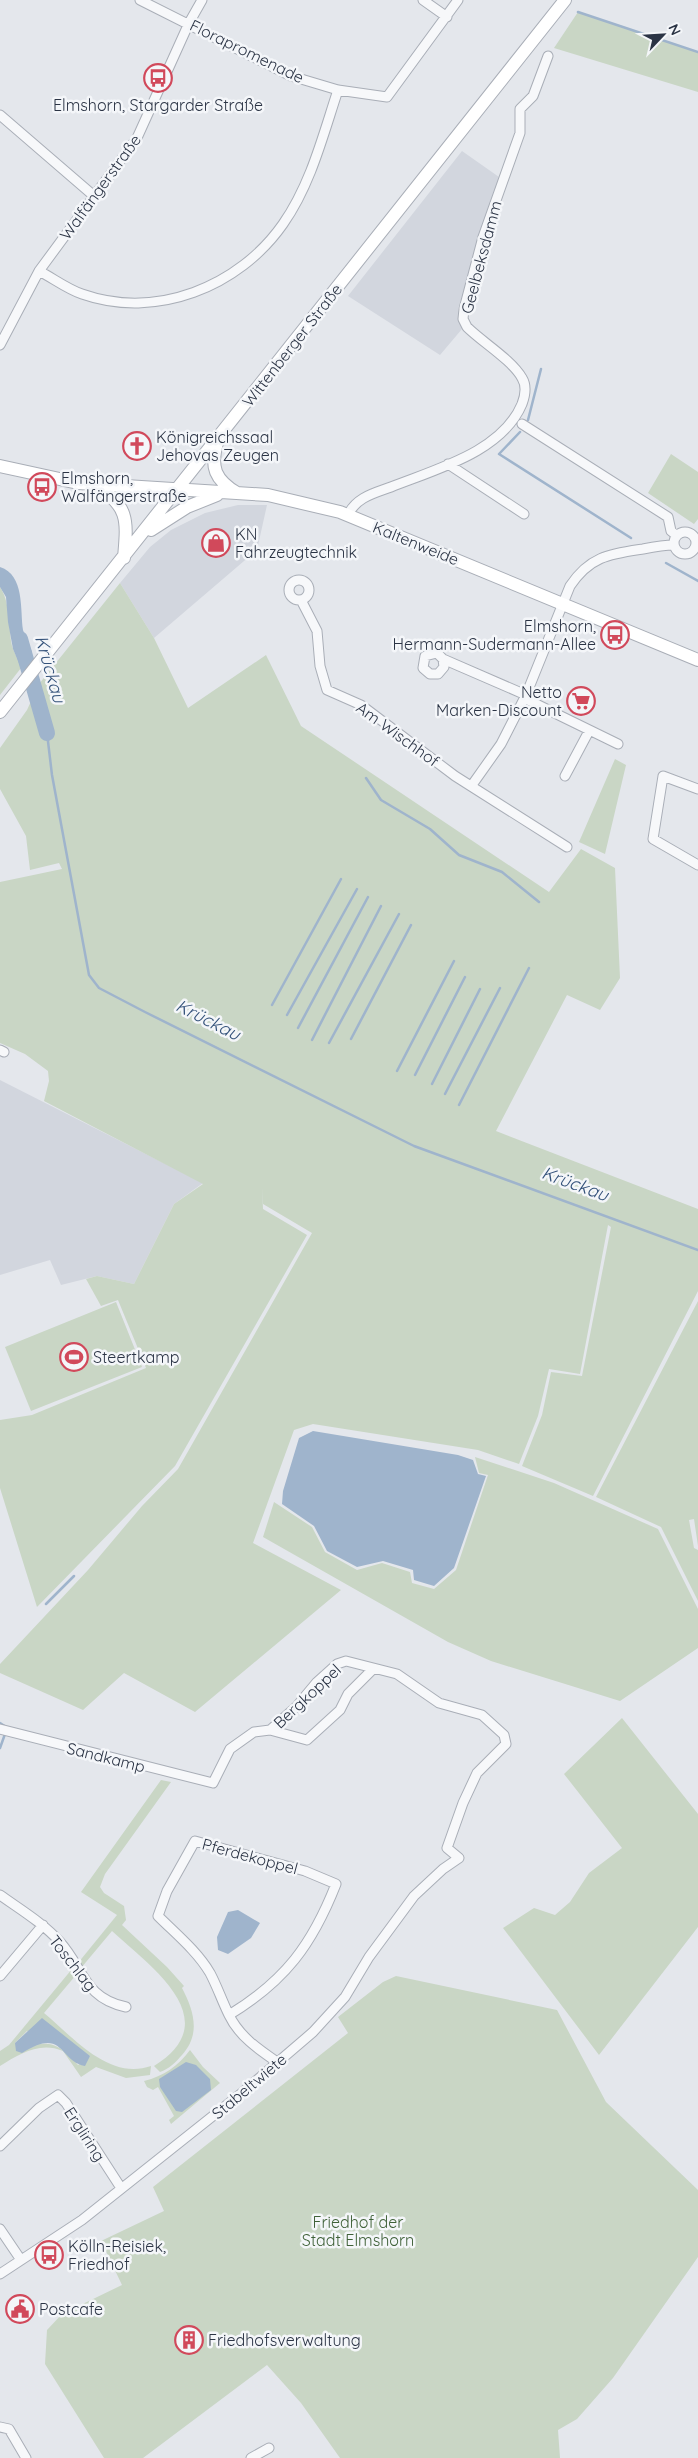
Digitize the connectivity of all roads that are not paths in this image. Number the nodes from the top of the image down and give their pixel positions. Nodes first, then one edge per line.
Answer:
1 (140, 0) edge
2 (202, 0) edge
3 (423, 0) edge
4 (458, 0) edge
5 (565, 0) edge
6 (447, 16) junction
7 (189, 23) junction
8 (548, 56) dead end
9 (338, 90) junction
10 (0, 115) edge
11 (94, 196) junction
12 (39, 270) junction
13 (0, 344) edge
14 (522, 424) dead end
15 (218, 438) junction
16 (448, 464) junction
17 (0, 466) edge
18 (94, 484) junction
19 (177, 491) junction
20 (222, 493) junction
21 (237, 494) junction
22 (524, 514) dead end
23 (348, 515) junction
24 (676, 535) junction
25 (141, 537) junction
26 (697, 541) edge
27 (674, 545) junction
28 (124, 558) junction
29 (301, 600) dead end
30 (563, 604) junction
31 (444, 659) dead end
32 (698, 660) edge
33 (526, 695) junction
34 (0, 712) edge
35 (590, 731) junction
36 (618, 744) dead end
37 (565, 776) dead end
38 (472, 785) junction
39 (698, 789) edge
40 (567, 847) dead end
41 (698, 866) edge
42 (372, 1669) junction
43 (0, 1728) edge
44 (270, 1730) junction
45 (213, 1783) joint
46 (459, 1858) joint
47 (0, 1895) edge
48 (43, 1925) junction
49 (0, 1976) edge
50 (126, 2007) dead end
51 (229, 2015) junction
52 (278, 2062) junction
53 (0, 2146) edge
54 (121, 2188) junction
55 (0, 2229) edge
56 (21, 2260) junction
57 (0, 2274) edge
58 (0, 2427) edge
59 (269, 2448) dead end
60 (26, 2458) edge
61 (251, 2458) edge

1 - 7 street, Florapromenade
2 - 7 street, Walfängerstraße
3 - 6 street
4 - 6 street
5 - 15 main road, Wittenberger Straße
6 - 9 street, Florapromenade
7 - 9 street, Florapromenade
7 - 11 street, Walfängerstraße
8 - 16 street, Geelbeksdamm
9 - 12 street
10 - 11 street
11 - 12 street, Walfängerstraße
12 - 13 street, Walfängerstraße
14 - 24 street
15 - 19 main road, Wittenberger Straße
15 - 21 main road
16 - 22 street
16 - 23 street, Geelbeksdamm
17 - 18 main road, Kaltenweide
18 - 19 main road, Kaltenweide
18 - 28 main road
19 - 20 main road, Kaltenweide
19 - 25 main road, Wittenberger Straße
20 - 21 main road, Kaltenweide
20 - 25 main road
21 - 23 main road, Kaltenweide
23 - 30 main road, Kaltenweide
24 - 26 street
24 - 27 street
25 - 28 main road, Wittenberger Straße
26 - 27 street
27 - 30 street
28 - 34 main road, Wittenberger Straße
29 - 38 street, Am Wischhof
30 - 32 main road, Kaltenweide
30 - 33 street
31 - 33 street
33 - 35 street
33 - 38 street
35 - 36 street
35 - 37 street
38 - 40 street, Am Wischhof
39 - 41 street
42 - 44 street, Bergkoppel
42 - 44 street, Bergkoppel
42 - 46 street, Bergkoppel
43 - 45 street, Sandkamp
44 - 45 street, Bergkoppel
46 - 52 street, Stabeltwiete
47 - 48 street, Toschlag
48 - 49 street
48 - 50 street, Toschlag
51 - 51 street, Pferdekoppel
51 - 52 street, Pferdekoppel
52 - 54 street, Stabeltwiete
53 - 54 street, Ergliring
54 - 56 street, Stabeltwiete
55 - 56 street
56 - 57 street, Stabeltwiete
58 - 60 street
59 - 61 street

